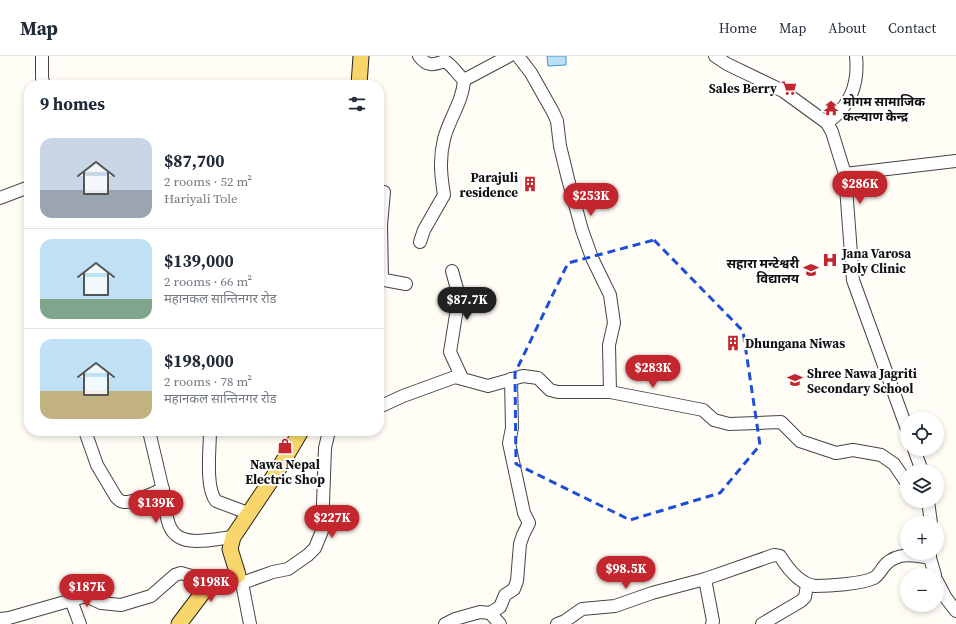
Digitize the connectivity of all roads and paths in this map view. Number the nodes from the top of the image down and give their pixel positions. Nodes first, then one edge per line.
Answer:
1 (42, 56) edge
2 (361, 56) edge
3 (419, 56) edge
4 (509, 56) edge
5 (518, 56) edge
6 (715, 56) edge
7 (856, 56) edge
8 (489, 61) edge
9 (43, 80) edge
10 (359, 80) edge
11 (464, 80) junction
12 (827, 123) junction
13 (956, 161) edge
14 (845, 174) junction
15 (24, 189) edge
16 (0, 198) edge
17 (420, 242) dead end
18 (452, 272) dead end
19 (384, 280) edge
20 (406, 284) dead end
21 (462, 378) junction
22 (511, 379) junction
23 (610, 392) junction
24 (384, 405) edge
25 (901, 412) edge
26 (87, 436) edge
27 (150, 436) edge
28 (210, 436) edge
29 (298, 436) edge
30 (328, 436) edge
31 (900, 474) edge
32 (163, 489) junction
33 (248, 513) junction
34 (233, 537) junction
35 (231, 553) junction
36 (900, 556) edge
37 (240, 579) junction
38 (705, 579) junction
39 (213, 585) junction
40 (807, 585) junction
41 (944, 594) edge
42 (71, 600) junction
43 (956, 611) edge
44 (490, 613) junction
45 (0, 619) edge
46 (80, 624) edge
47 (179, 624) edge
48 (250, 624) edge
49 (445, 624) edge
50 (500, 624) edge
51 (557, 624) edge
52 (712, 624) edge
53 (762, 624) edge

1 - 9 street
2 - 10 main road
3 - 11 street
4 - 8 street
5 - 23 street
6 - 12 street
7 - 12 street
8 - 11 street
11 - 17 street
12 - 14 street
13 - 14 street
14 - 25 street
15 - 16 street
18 - 21 street
19 - 20 street
21 - 22 street
21 - 24 street
22 - 23 street
22 - 44 street
23 - 31 street
26 - 32 street
27 - 32 street
28 - 33 street
29 - 33 main road
30 - 37 street
32 - 34 street
33 - 34 main road
34 - 35 main road
35 - 37 main road
35 - 39 main road
36 - 40 street
37 - 39 main road
37 - 48 street
38 - 40 street
38 - 51 street
38 - 52 street
39 - 42 street
39 - 47 main road
40 - 53 street
41 - 43 street
42 - 45 street
42 - 46 street
44 - 49 street
44 - 50 street

